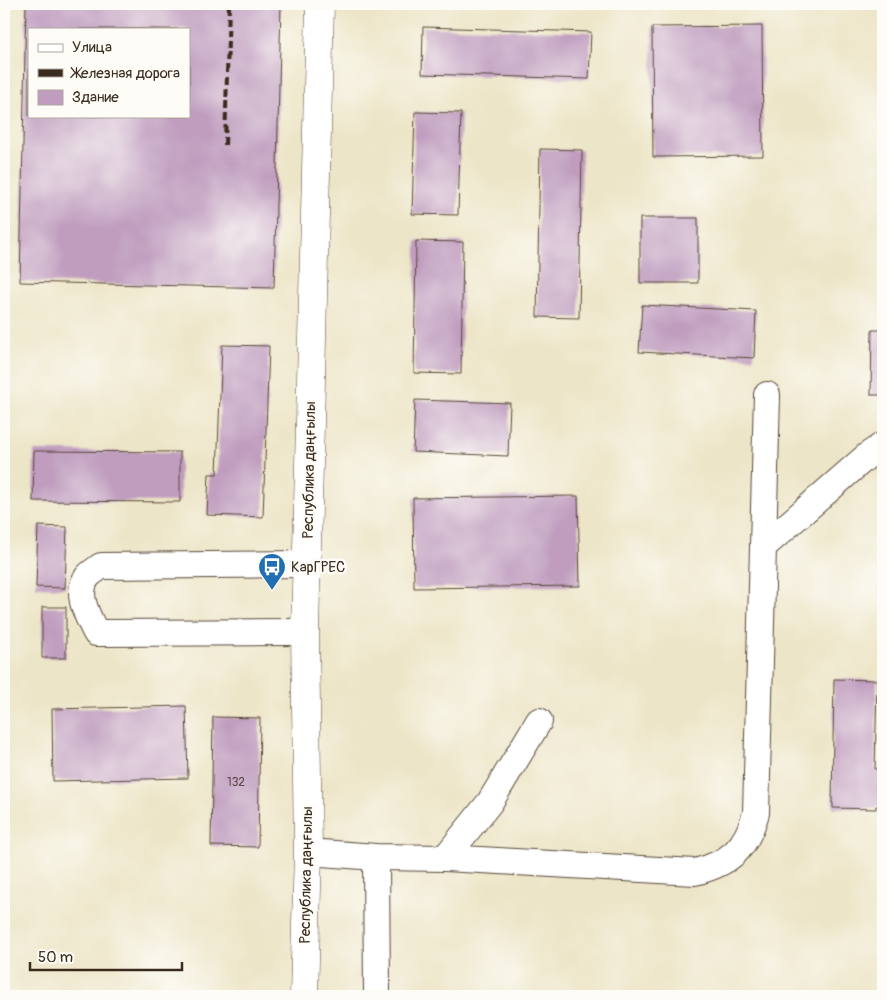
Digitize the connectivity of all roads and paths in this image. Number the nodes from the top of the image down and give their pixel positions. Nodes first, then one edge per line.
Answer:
1 (320, 4) edge
2 (767, 396) dead end
3 (883, 445) edge
4 (763, 547) junction
5 (306, 564) junction
6 (305, 632) junction
7 (539, 721) dead end
8 (308, 852) junction
9 (376, 857) junction
10 (445, 858) junction
11 (304, 996) edge
12 (378, 996) edge

1 - 5 main road, Республика даңғылы
2 - 4 street
3 - 4 street
4 - 10 street
5 - 6 main road, Республика даңғылы
5 - 6 street
6 - 8 main road, Республика даңғылы
7 - 10 street
8 - 9 street
8 - 11 main road, Республика даңғылы
9 - 10 street
9 - 12 street

